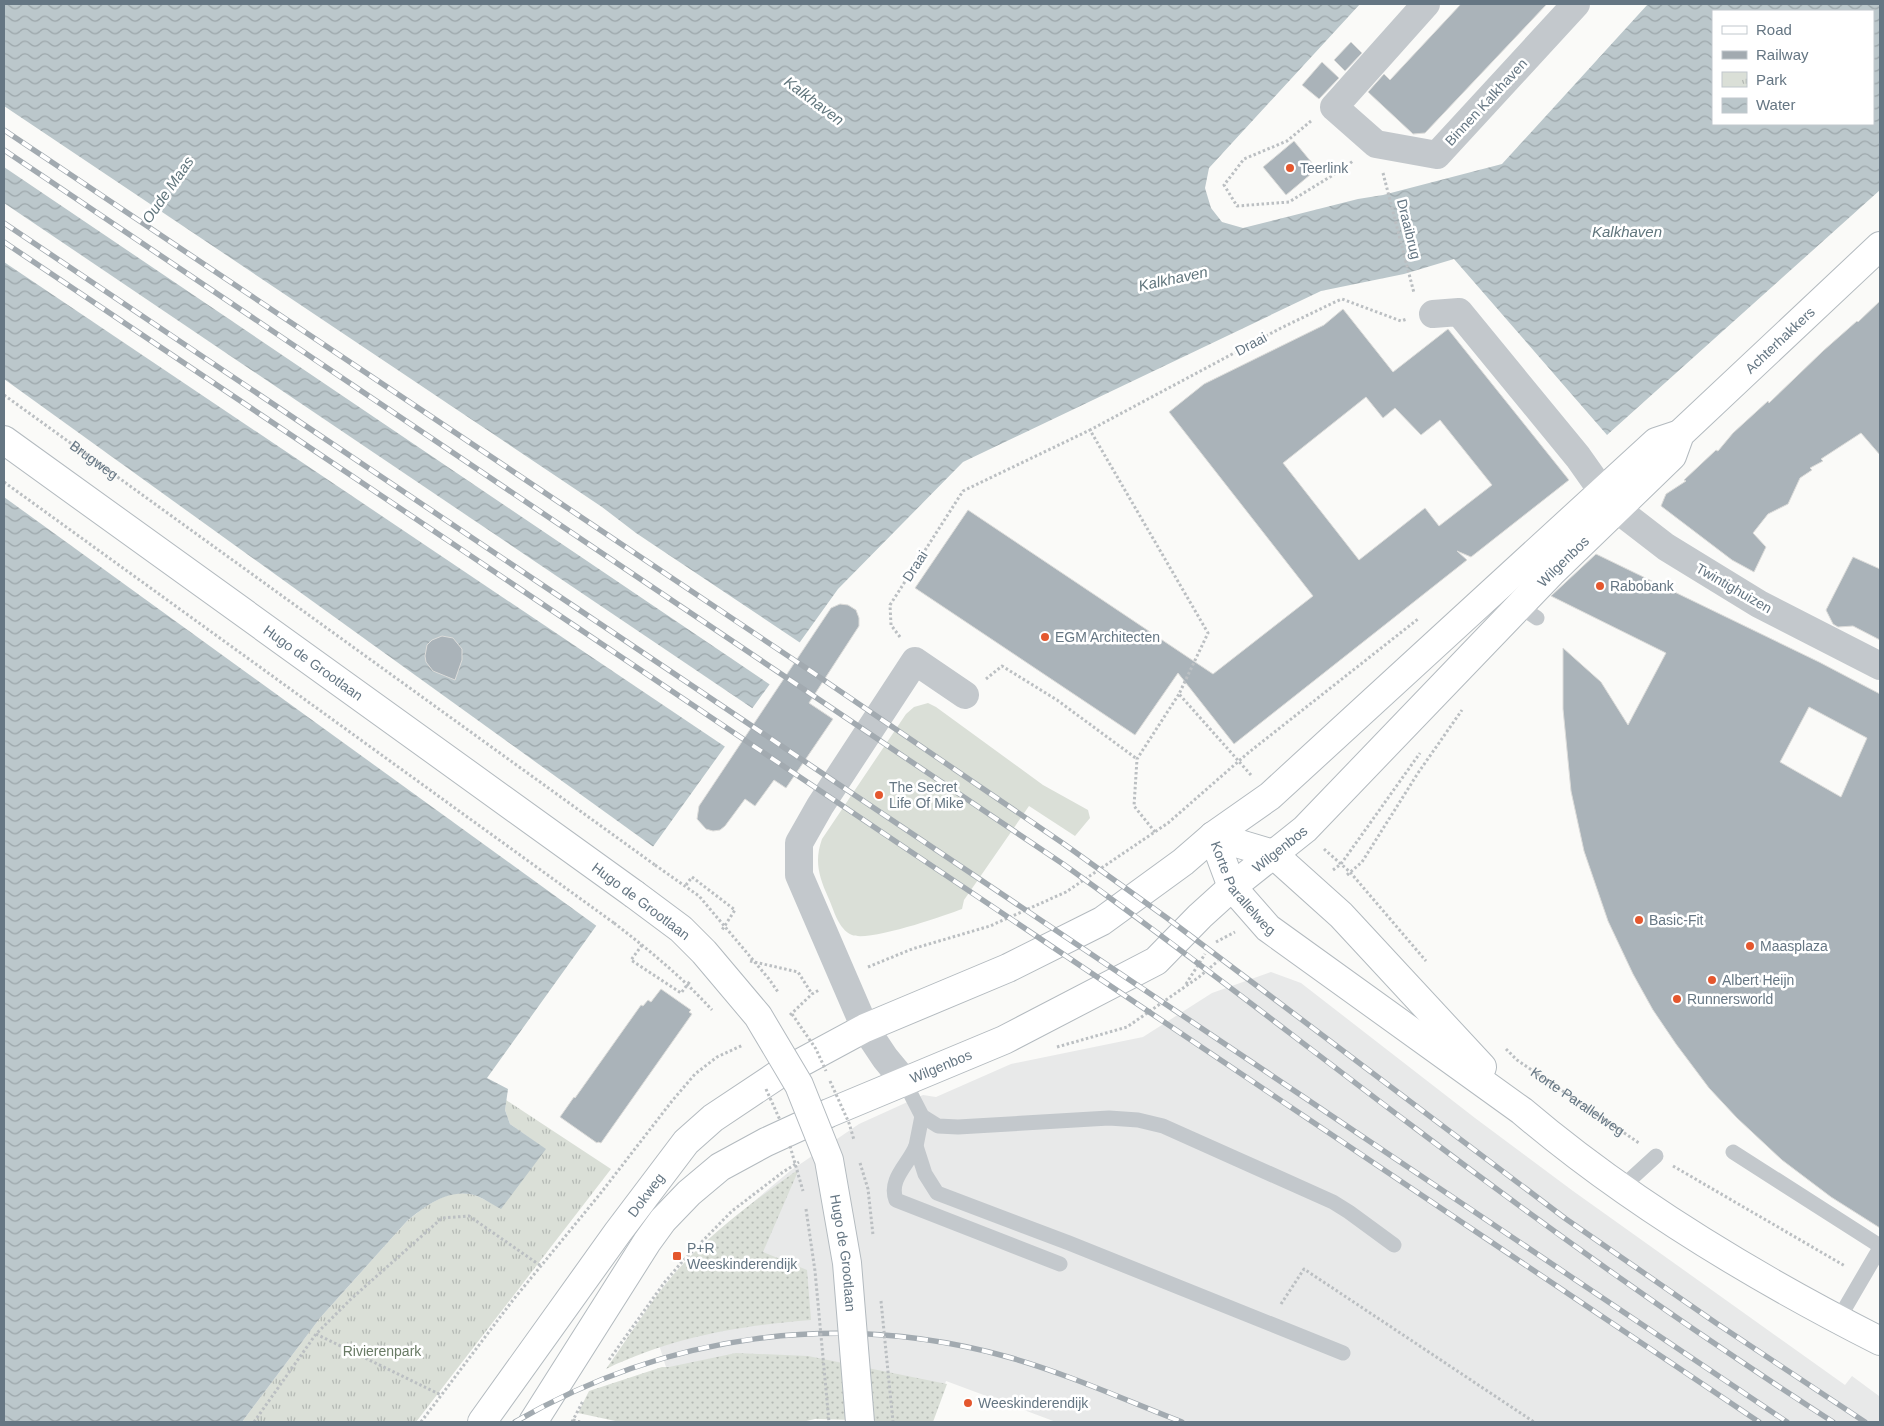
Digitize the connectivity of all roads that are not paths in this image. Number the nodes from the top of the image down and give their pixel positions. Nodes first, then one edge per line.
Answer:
1 (1426, 4) edge
2 (1576, 4) edge
3 (1880, 246) edge
4 (1419, 310) road end
5 (4, 440) edge
6 (1610, 500) junction
7 (1880, 666) edge
8 (965, 695) road end
9 (1213, 836) junction
10 (1273, 854) junction
11 (1232, 887) junction
12 (865, 1028) junction
13 (904, 1081) junction
14 (1522, 1111) junction
15 (922, 1116) junction
16 (916, 1146) junction
17 (1734, 1152) dead end
18 (1656, 1156) road end
19 (1621, 1188) junction
20 (1394, 1245) dead end
21 (1880, 1247) edge
22 (1060, 1264) dead end
23 (1838, 1320) junction
24 (1880, 1341) edge
25 (1343, 1354) dead end
26 (482, 1422) edge
27 (533, 1422) edge
28 (860, 1422) edge

1 - 2 street, Binnen Kalkhaven
3 - 6 main road, Achterhakkers
4 - 6 street
5 - 28 main road, Hugo de Grootlaan, bridge
6 - 7 street, Twintighuizen
6 - 9 main road, Wilgenbos
6 - 10 main road, Wilgenbos
8 - 12 street, Wilgenbos
9 - 10 main road, Korte Parallelweg
9 - 11 main road, Korte Parallelweg
9 - 12 main road, Wilgenbos
10 - 11 main road, Wilgenbos
10 - 14 main road, Korte Parallelweg
11 - 13 main road, Wilgenbos
11 - 14 main road, Korte Parallelweg
12 - 13 street, Wilgenbos
12 - 26 main road, Dokweg
13 - 15 lane
13 - 27 main road, Dokweg
14 - 19 main road, Korte Parallelweg
15 - 16 lane
15 - 20 lane
16 - 22 lane
16 - 25 lane
17 - 21 lane
18 - 19 lane
19 - 23 main road, Korte Parallelweg
21 - 23 lane
23 - 24 main road, Korte Parallelweg

